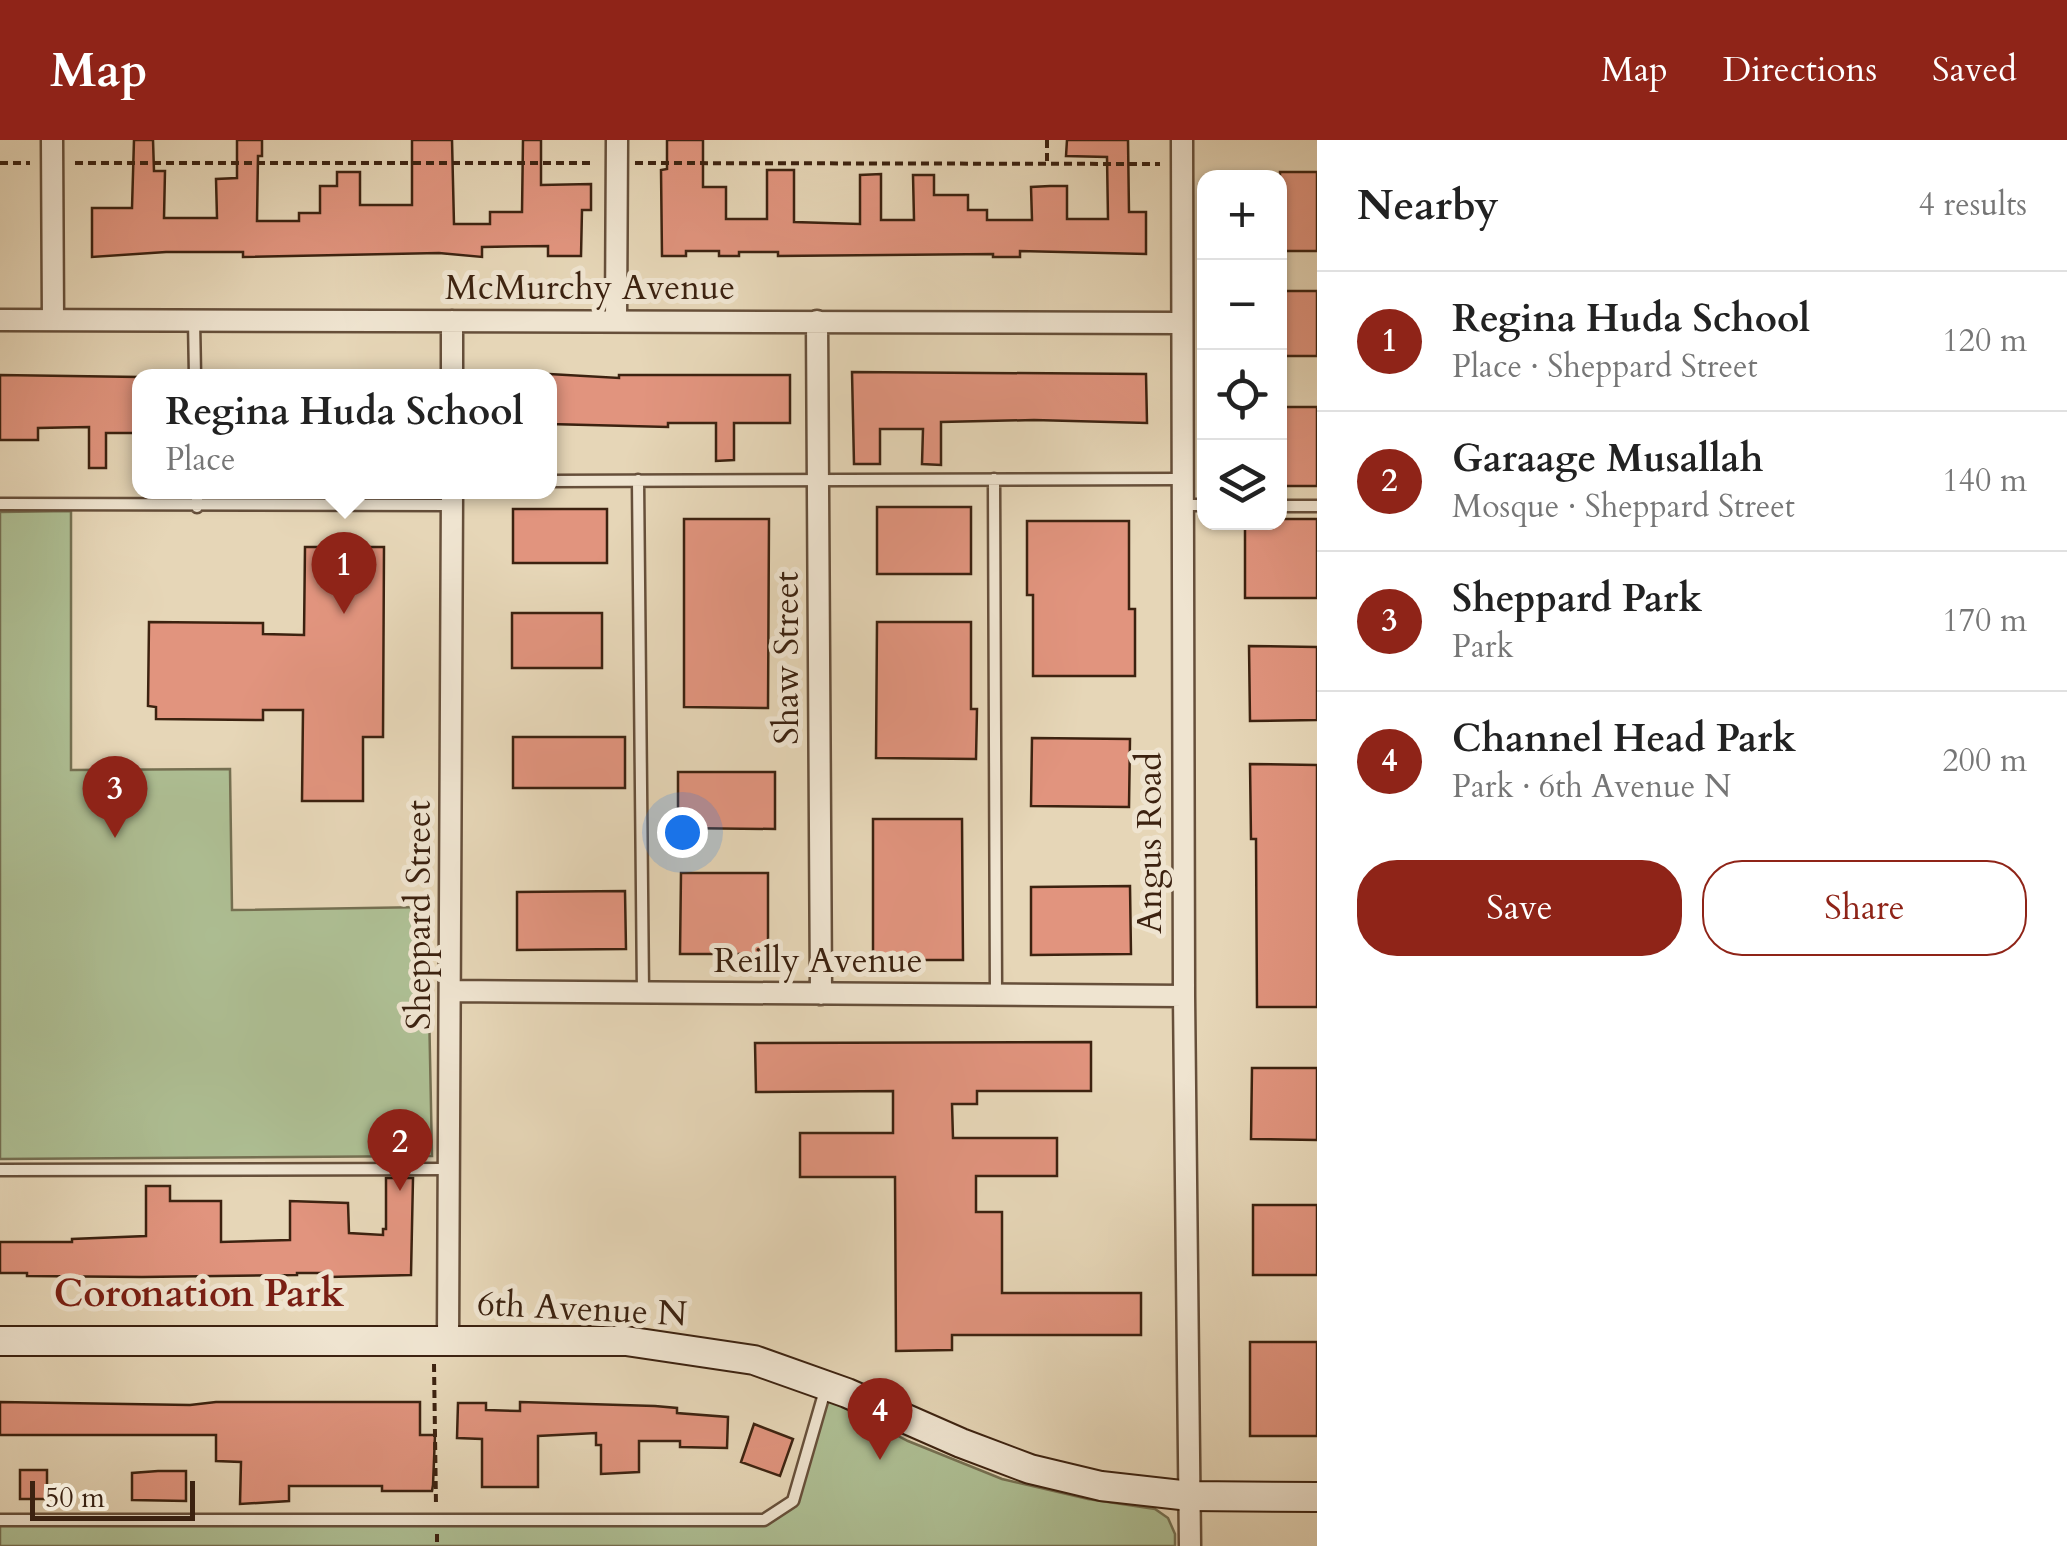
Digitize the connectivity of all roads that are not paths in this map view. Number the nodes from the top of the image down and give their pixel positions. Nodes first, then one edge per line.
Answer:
1 (52, 140) edge
2 (617, 140) edge
3 (1182, 140) edge
4 (0, 320) edge
5 (53, 320) junction
6 (194, 320) junction
7 (616, 320) junction
8 (452, 321) junction
9 (818, 322) junction
10 (1180, 322) junction
11 (195, 369) edge
12 (452, 369) edge
13 (818, 479) junction
14 (994, 479) junction
15 (1181, 479) junction
16 (638, 480) junction
17 (557, 481) edge
18 (197, 499) edge
19 (424, 499) edge
20 (452, 499) edge
21 (0, 504) edge
22 (1181, 506) junction
23 (1197, 506) edge
24 (1287, 506) edge
25 (1317, 506) edge
26 (198, 507) junction
27 (452, 992) junction
28 (643, 992) junction
29 (822, 994) junction
30 (996, 995) junction
31 (1184, 996) junction
32 (450, 1168) junction
33 (0, 1170) edge
34 (441, 1340) junction
35 (0, 1342) edge
36 (826, 1386) junction
37 (1190, 1496) junction
38 (1317, 1497) edge
39 (0, 1520) edge
40 (1190, 1546) edge

1 - 5 street
2 - 7 street
3 - 10 street, Angus Road
4 - 5 street, McMurchy Avenue
5 - 6 street, McMurchy Avenue
6 - 8 street, McMurchy Avenue
6 - 11 lane
7 - 8 street, McMurchy Avenue
7 - 9 street, McMurchy Avenue
8 - 12 street
9 - 10 street, McMurchy Avenue
9 - 13 street, Shaw Street
10 - 15 street, Angus Road
13 - 14 lane
13 - 16 lane
13 - 29 street, Shaw Street
14 - 15 lane
14 - 30 lane
15 - 22 street, Angus Road
16 - 17 lane
16 - 28 lane
18 - 26 lane
19 - 26 lane
20 - 27 street, Sheppard Street
21 - 26 lane
22 - 23 lane
22 - 31 street, Angus Road
24 - 25 lane
27 - 28 street, Reilly Avenue
27 - 32 street, Sheppard Street
28 - 29 street, Reilly Avenue
29 - 30 street, Reilly Avenue
30 - 31 street, Reilly Avenue
31 - 37 street, Angus Road
32 - 33 lane
32 - 34 street, Sheppard Street
34 - 35 street, 6th Avenue N
34 - 36 street, 6th Avenue N
36 - 37 street, 6th Avenue N
36 - 39 lane
37 - 38 street, 6th Avenue N
37 - 40 street, Angus Road

